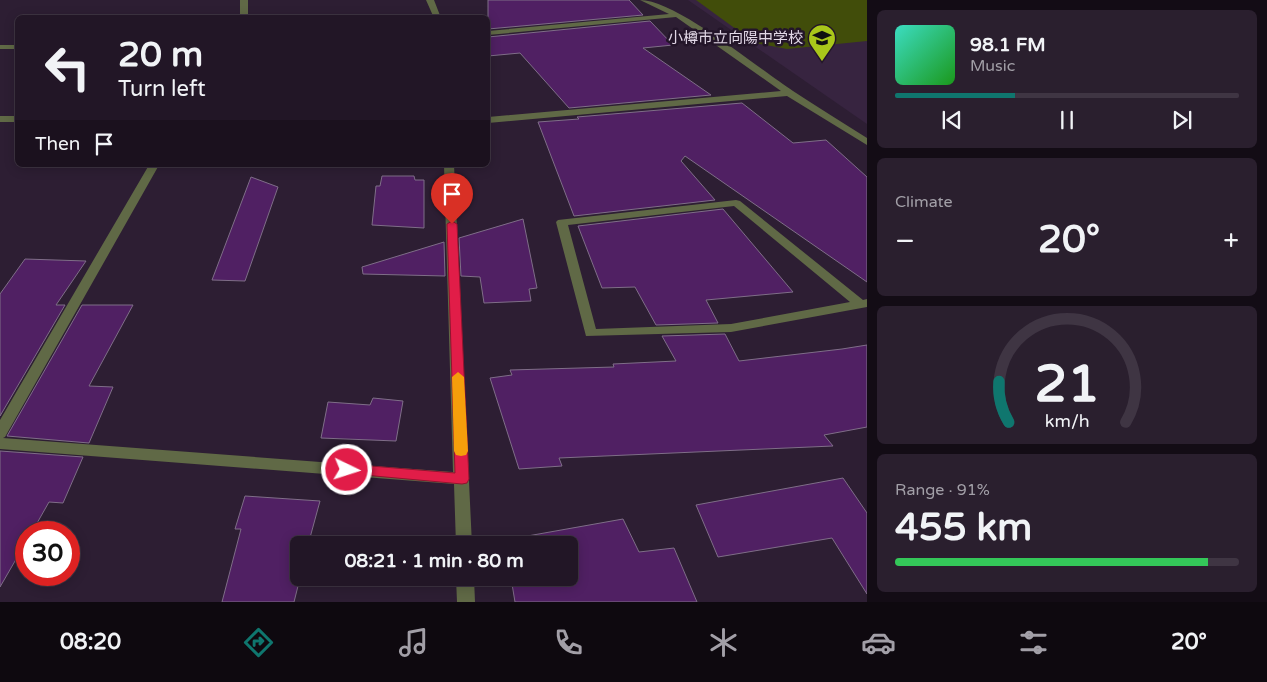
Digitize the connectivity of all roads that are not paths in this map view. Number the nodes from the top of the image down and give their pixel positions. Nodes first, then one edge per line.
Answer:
1 (244, 0) edge
2 (430, 0) edge
3 (644, 0) edge
4 (244, 15) edge
5 (437, 15) edge
6 (678, 15) junction
7 (490, 33) edge
8 (0, 47) edge
9 (15, 47) edge
10 (789, 93) junction
11 (0, 119) edge
12 (15, 119) edge
13 (490, 120) edge
14 (867, 142) edge
15 (153, 167) edge
16 (450, 167) edge
17 (863, 304) edge
18 (0, 433) edge
19 (0, 443) edge
20 (462, 479) junction
21 (464, 536) edge
22 (465, 586) edge
23 (466, 602) edge

1 - 4 street
2 - 5 street
3 - 6 street
6 - 7 street
6 - 10 street
8 - 9 street
10 - 13 street
10 - 14 street
11 - 12 street
15 - 18 street
16 - 20 street
17 - 17 street
19 - 20 street
20 - 21 street
22 - 23 street

